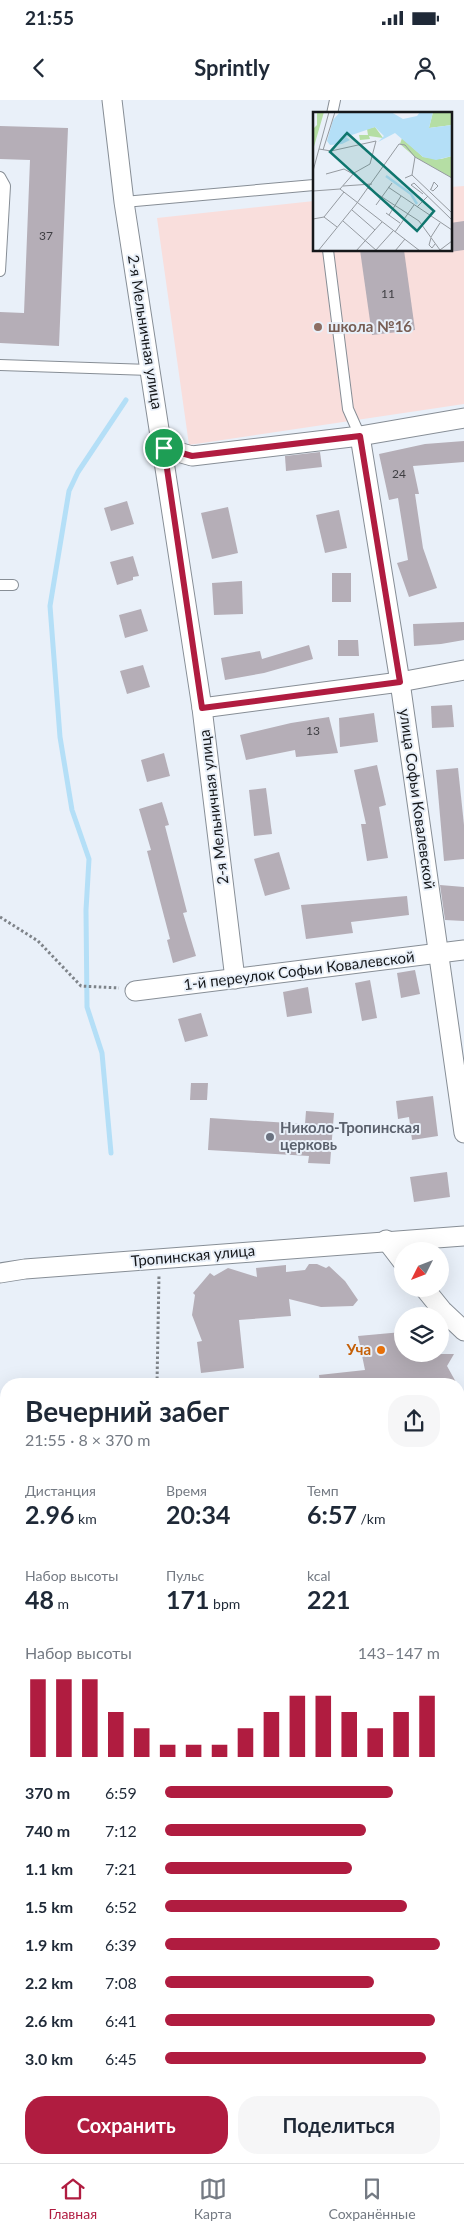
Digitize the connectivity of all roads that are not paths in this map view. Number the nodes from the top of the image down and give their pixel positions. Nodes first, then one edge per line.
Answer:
1 (112, 100) edge
2 (0, 177) edge
3 (313, 185) edge
4 (124, 202) junction
5 (328, 251) edge
6 (0, 271) edge
7 (0, 364) edge
8 (150, 370) junction
9 (464, 418) edge
10 (360, 436) junction
11 (164, 448) junction
12 (0, 585) edge
13 (13, 585) dead end
14 (464, 670) edge
15 (400, 682) junction
16 (202, 708) junction
17 (464, 950) edge
18 (439, 954) junction
19 (235, 979) junction
20 (135, 990) dead end
21 (464, 1133) edge
22 (464, 1236) edge
23 (386, 1240) junction
24 (394, 1250) edge
25 (0, 1273) edge
26 (432, 1298) edge
27 (464, 1331) edge

1 - 4 street, 2-я Мельничная улица
2 - 6 lane
3 - 4 lane
4 - 8 street, 2-я Мельничная улица
5 - 10 lane
7 - 8 lane
8 - 11 street, 2-я Мельничная улица
9 - 10 street
10 - 11 street
10 - 15 street, улица Софьи Ковалевской
11 - 16 street, 2-я Мельничная улица
12 - 13 lane
14 - 15 street
15 - 16 street
15 - 18 street, улица Софьи Ковалевской
16 - 19 street, 2-я Мельничная улица
17 - 18 street, 1-й переулок Софьи Ковалевской
18 - 19 street, 1-й переулок Софьи Ковалевской
18 - 21 street, улица Софьи Ковалевской
19 - 20 street, 1-й переулок Софьи Ковалевской
22 - 23 street, Тропинская улица
23 - 24 street
23 - 25 street, Тропинская улица
26 - 27 street

